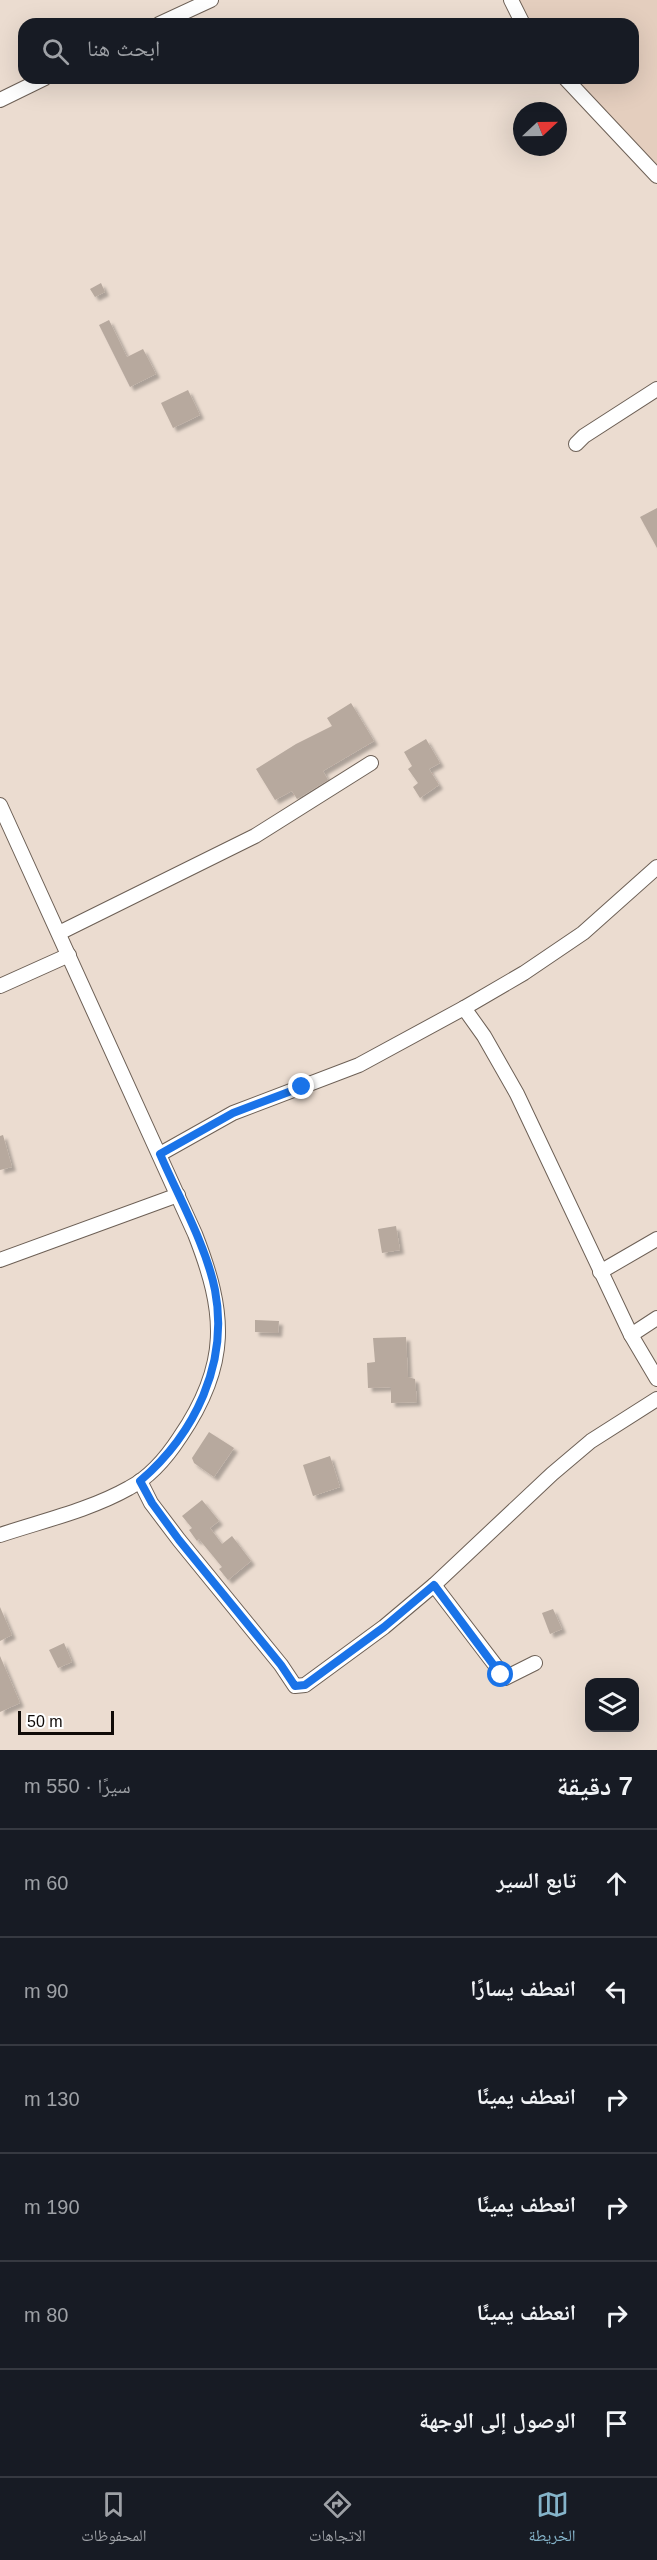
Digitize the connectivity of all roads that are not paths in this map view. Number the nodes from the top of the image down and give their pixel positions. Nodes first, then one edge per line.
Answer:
1 (211, 0) edge
2 (511, 0) edge
3 (172, 18) edge
4 (520, 18) edge
5 (33, 84) edge
6 (571, 84) edge
7 (0, 100) edge
8 (657, 176) edge
9 (657, 389) edge
10 (576, 444) dead end
11 (371, 763) dead end
12 (0, 805) edge
13 (657, 867) edge
14 (58, 933) junction
15 (69, 955) junction
16 (0, 986) edge
17 (464, 1008) junction
18 (160, 1154) junction
19 (178, 1195) junction
20 (657, 1239) edge
21 (0, 1260) edge
22 (600, 1272) junction
23 (657, 1318) edge
24 (631, 1335) junction
25 (657, 1379) edge
26 (657, 1399) edge
27 (140, 1481) junction
28 (0, 1535) edge
29 (434, 1585) junction
30 (535, 1662) dead end

1 - 3 street
2 - 4 street
5 - 7 street
6 - 8 street
9 - 10 street
11 - 14 street
12 - 14 street
13 - 17 street
14 - 15 street
15 - 16 street
15 - 18 street
17 - 18 street
17 - 22 street
18 - 19 street
19 - 21 street
19 - 27 street
20 - 22 street
22 - 24 street
23 - 24 street
24 - 25 street
26 - 29 street
27 - 28 street
27 - 29 street
29 - 30 street

